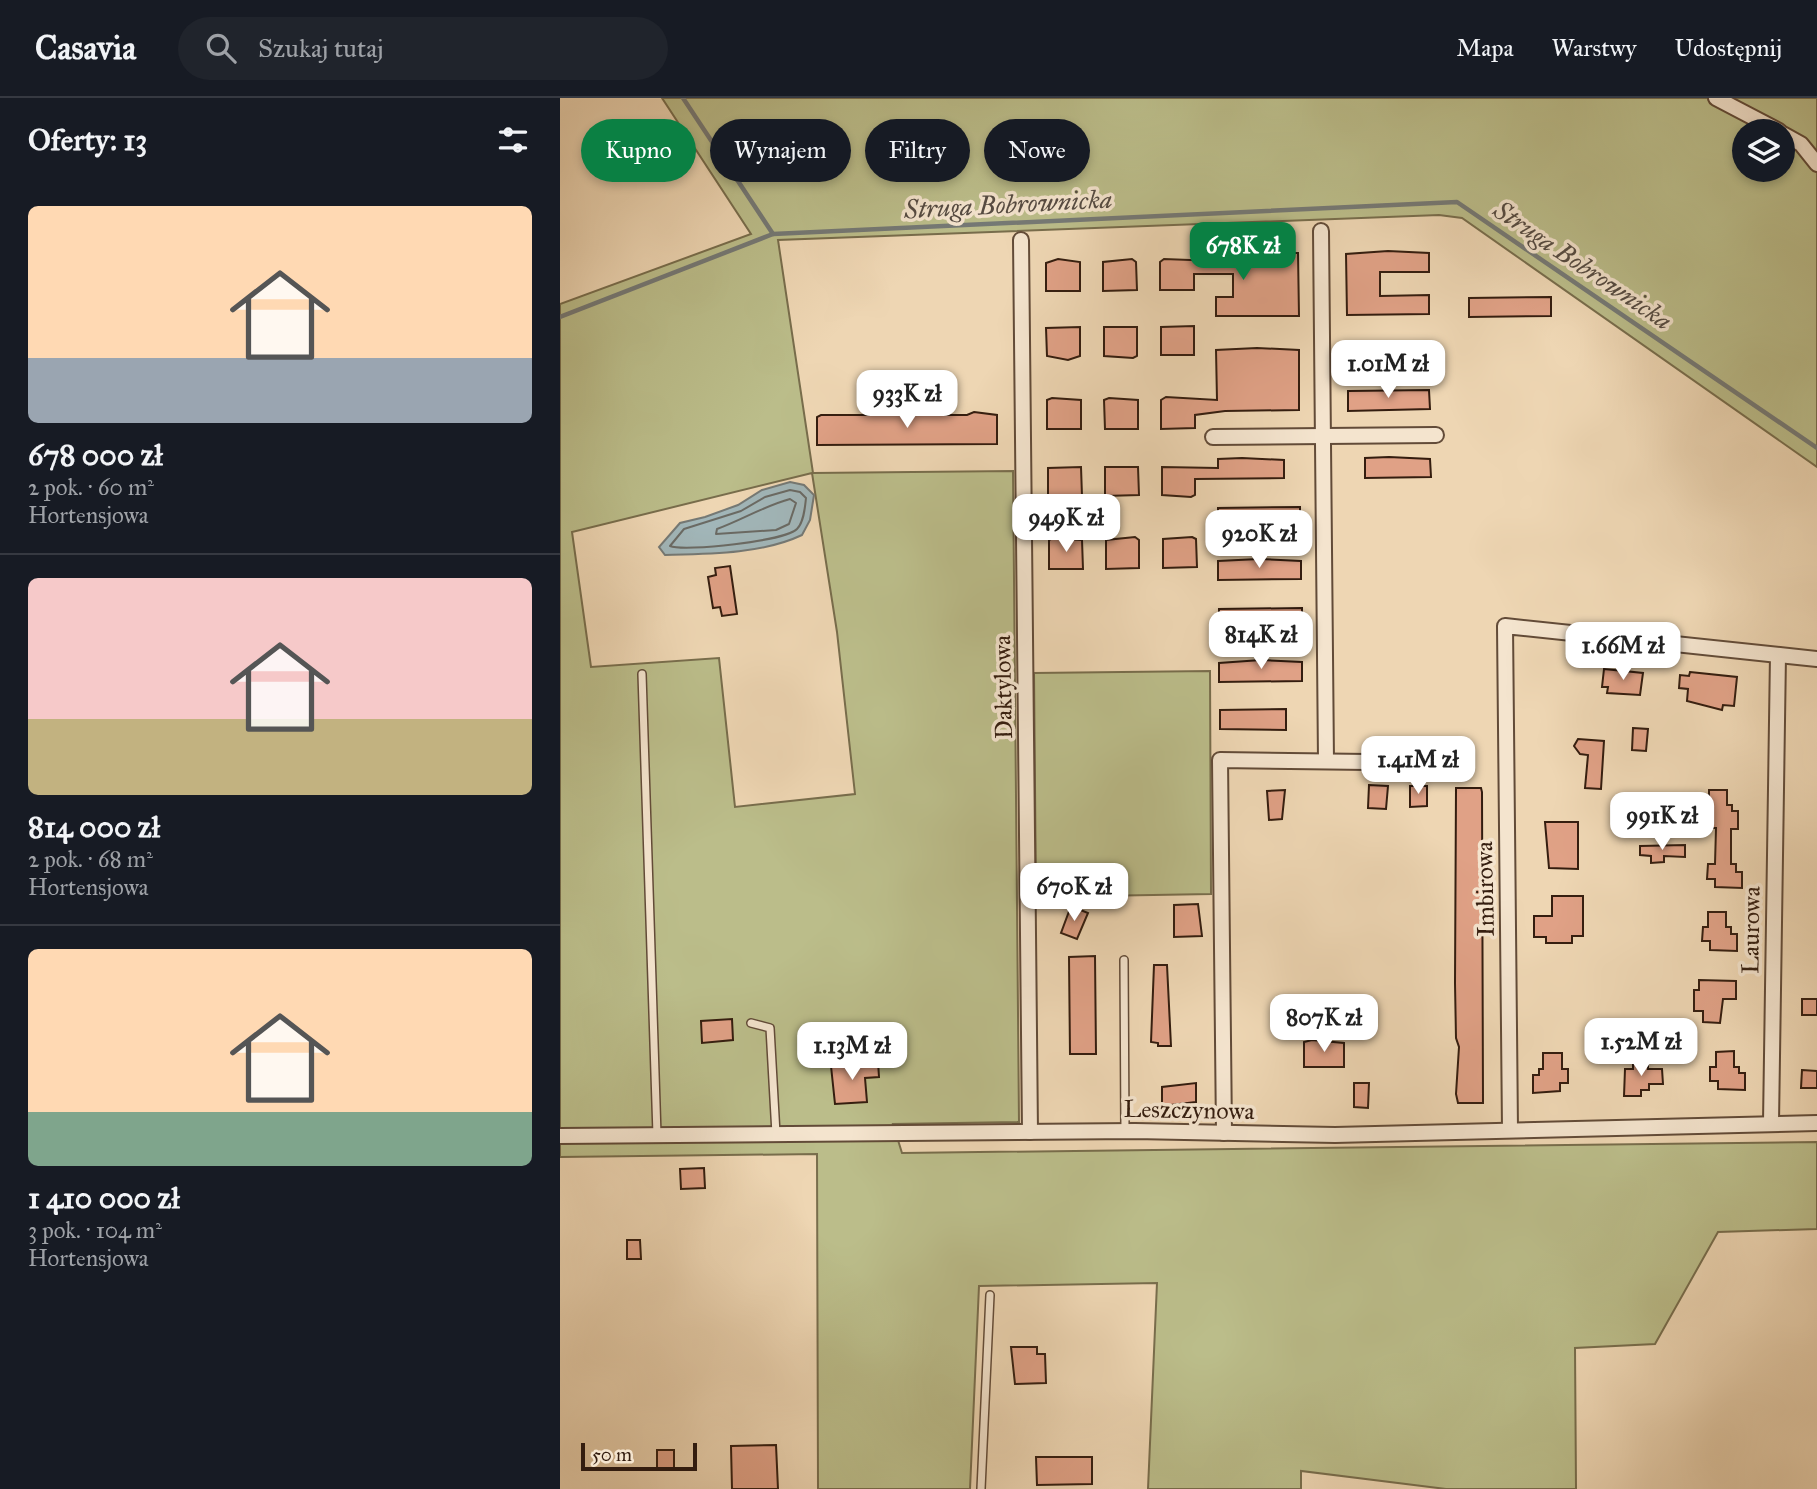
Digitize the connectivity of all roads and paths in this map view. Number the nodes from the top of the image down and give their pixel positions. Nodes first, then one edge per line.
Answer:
1 (1716, 98) edge
2 (1756, 119) edge
3 (1795, 140) edge
4 (1817, 164) edge
5 (1321, 231) dead end
6 (1021, 240) dead end
7 (1436, 435) dead end
8 (1324, 436) junction
9 (1213, 437) dead end
10 (1778, 655) junction
11 (1817, 659) edge
12 (642, 674) dead end
13 (1326, 761) junction
14 (1368, 762) dead end
15 (1124, 960) dead end
16 (751, 1023) dead end
17 (1771, 1123) junction
18 (1817, 1123) edge
19 (1510, 1129) junction
20 (1030, 1132) junction
21 (1125, 1132) junction
22 (1224, 1133) junction
23 (776, 1135) junction
24 (560, 1136) edge
25 (657, 1136) junction
26 (990, 1296) dead end
27 (981, 1489) edge

1 - 2 street
3 - 4 street
5 - 8 street
6 - 20 street, Daktylowa
7 - 8 street
8 - 9 street
8 - 13 street
10 - 11 street, Imbirowa
10 - 17 street, Laurowa
10 - 19 street, Imbirowa
12 - 25 lane
13 - 14 street
13 - 22 street
15 - 21 lane
16 - 23 lane
17 - 18 street, Leszczynowa
17 - 19 street, Leszczynowa
19 - 22 street, Leszczynowa
20 - 21 street, Leszczynowa
20 - 23 street, Leszczynowa
21 - 22 street, Leszczynowa
23 - 25 street, Leszczynowa
24 - 25 street, Leszczynowa
26 - 27 lane

